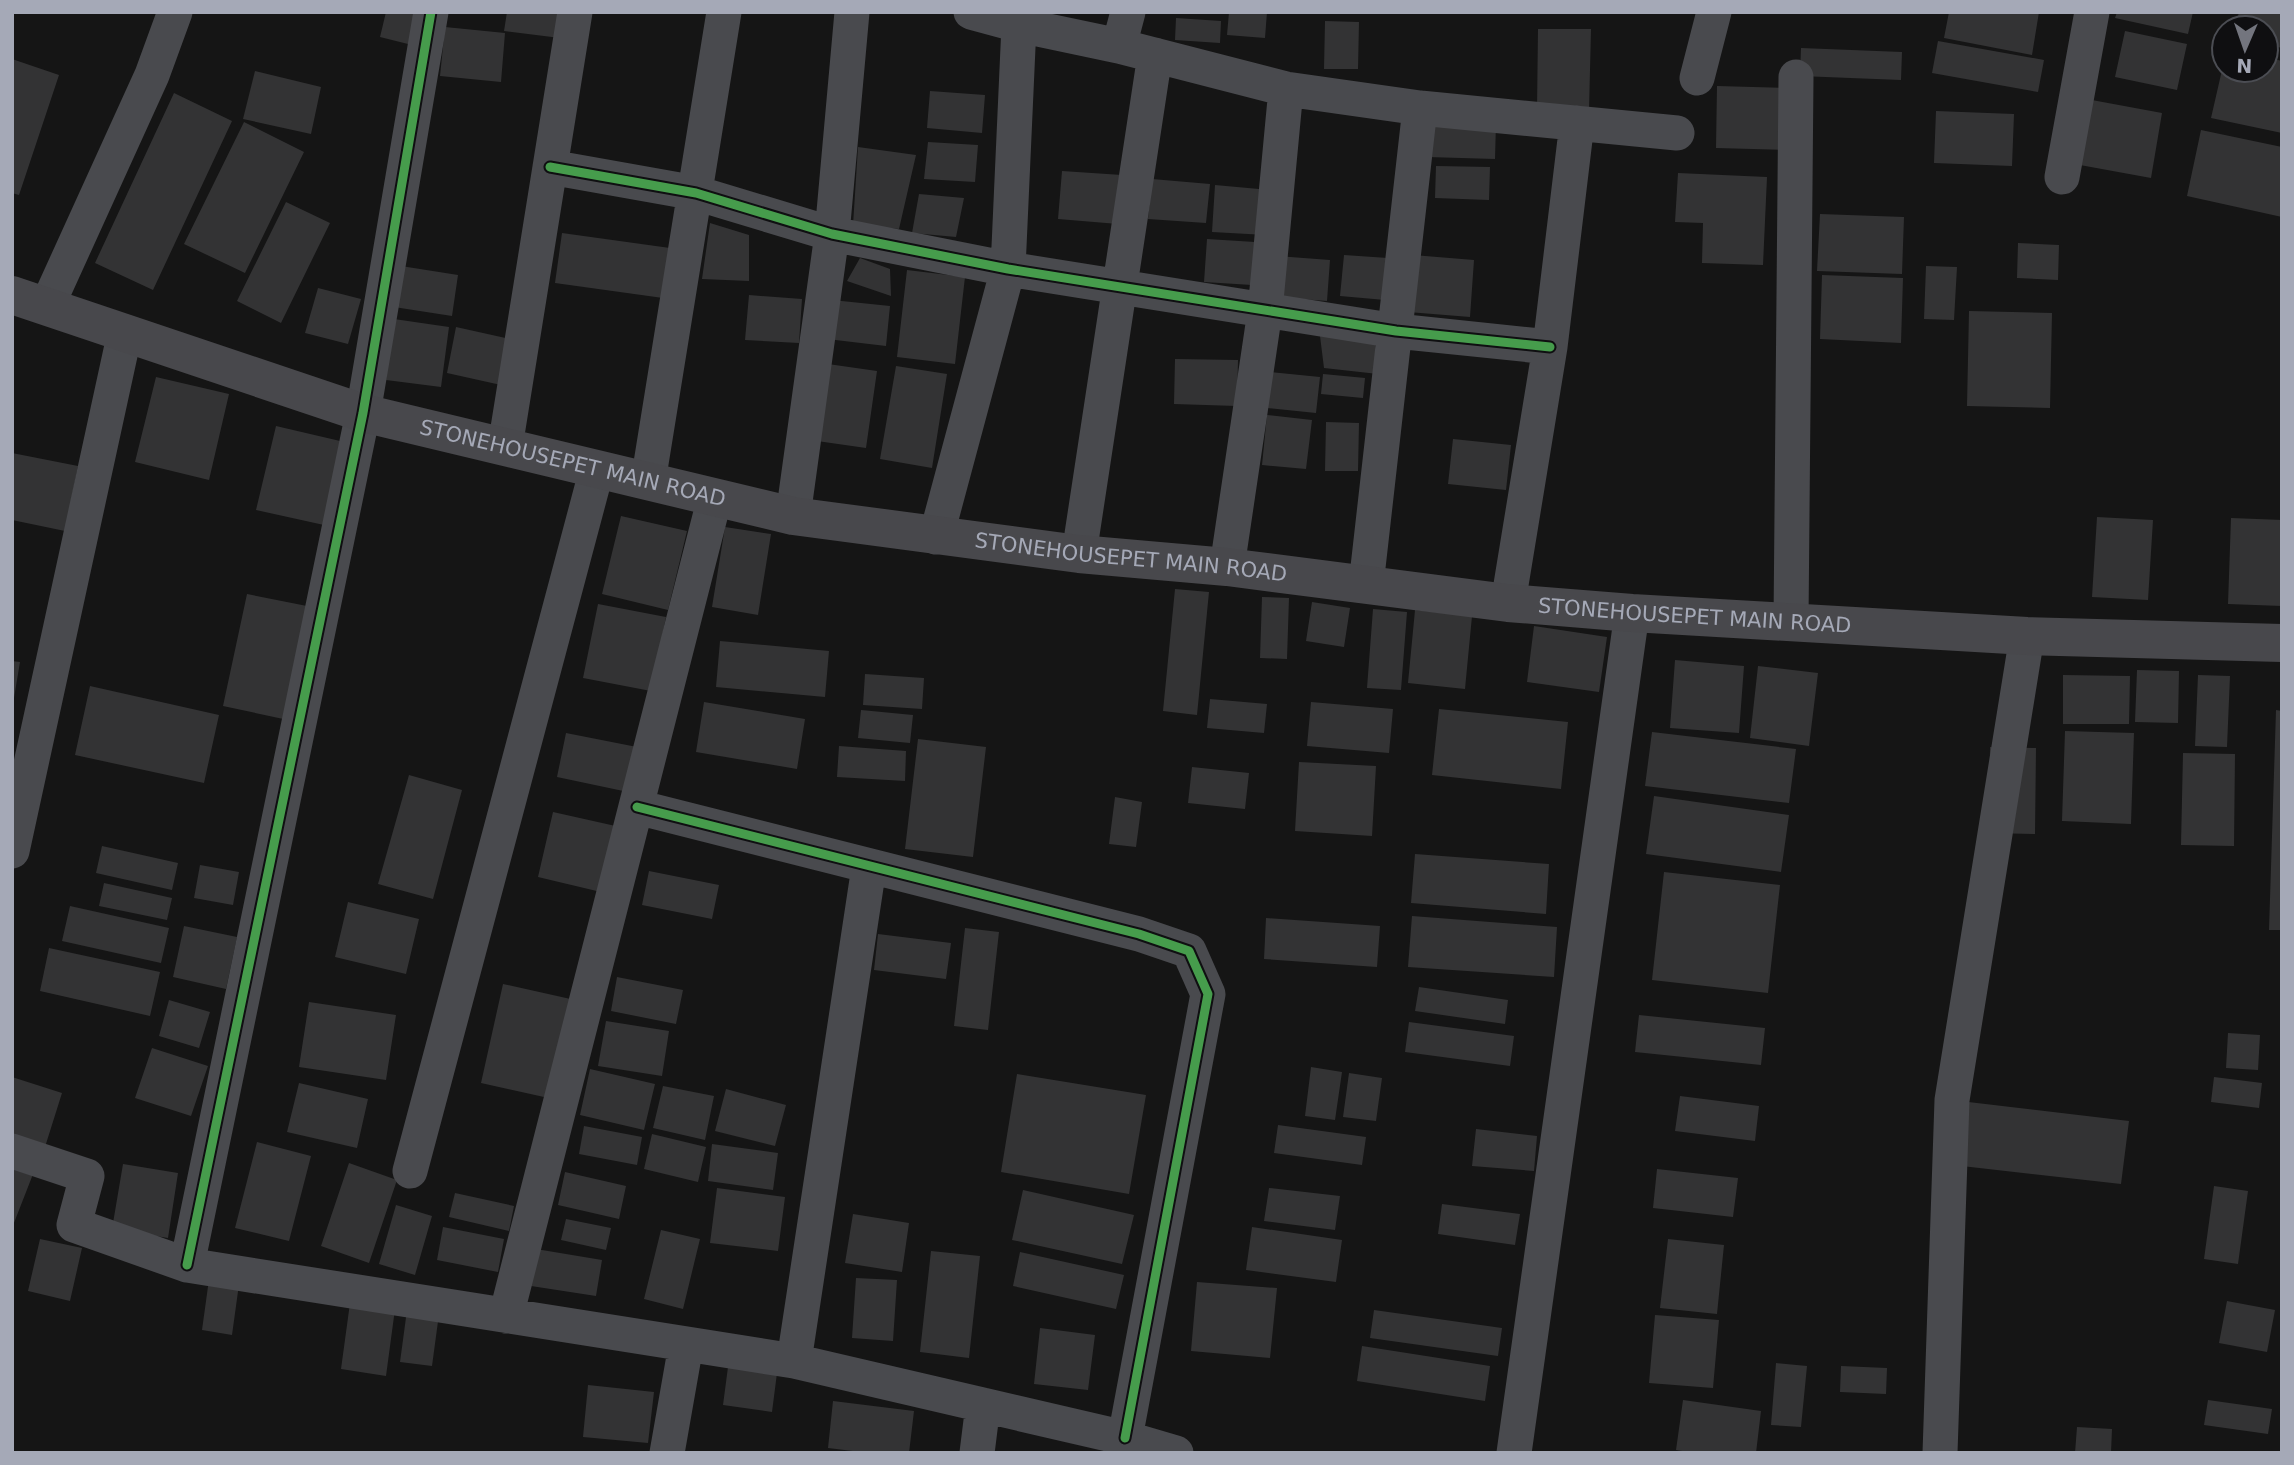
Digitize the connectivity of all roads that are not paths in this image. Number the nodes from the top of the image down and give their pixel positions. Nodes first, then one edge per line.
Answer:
1 (175, 12) edge
2 (431, 12) edge
3 (575, 12) edge
4 (724, 12) edge
5 (852, 12) edge
6 (1128, 12) edge
7 (1714, 12) edge
8 (2092, 12) edge
9 (979, 13) edge
10 (1019, 25) junction
11 (1119, 46) junction
12 (1155, 55) junction
13 (1796, 77) dead end
14 (1697, 78) dead end
15 (1286, 89) junction
16 (1420, 108) junction
17 (1577, 123) junction
18 (1676, 133) dead end
19 (550, 167) junction
20 (2062, 177) dead end
21 (696, 193) junction
22 (832, 234) junction
23 (1007, 269) junction
24 (1118, 287) junction
25 (30, 301) edge
26 (1265, 311) junction
27 (1396, 331) junction
28 (125, 332) junction
29 (1550, 347) junction
30 (363, 414) junction
31 (505, 447) junction
32 (597, 469) junction
33 (648, 482) junction
34 (715, 497) junction
35 (793, 516) junction
36 (936, 537) junction
37 (1079, 554) junction
38 (1227, 567) junction
39 (1366, 585) junction
40 (1508, 603) junction
41 (1632, 613) junction
42 (1791, 622) junction
43 (2027, 636) junction
44 (2282, 643) edge
45 (637, 807) junction
46 (12, 851) edge
47 (869, 867) junction
48 (12, 1151) edge
49 (410, 1171) dead end
50 (187, 1265) junction
51 (506, 1316) junction
52 (686, 1345) junction
53 (793, 1361) junction
54 (983, 1405) junction
55 (1125, 1438) junction
56 (667, 1453) edge
57 (977, 1453) edge
58 (1176, 1453) edge
59 (1514, 1453) edge
60 (1940, 1453) edge

1 - 25 street
2 - 30 street
3 - 19 street
4 - 21 street
5 - 22 street
6 - 11 street
7 - 14 street
8 - 20 street
9 - 10 street
10 - 11 street
10 - 23 street
11 - 12 street
12 - 15 street
12 - 24 street
13 - 42 street
15 - 16 street
15 - 26 street
16 - 17 street
16 - 27 street
17 - 18 street
17 - 29 street
19 - 21 street
19 - 31 street
21 - 22 street
21 - 33 street
22 - 23 street
22 - 35 street
23 - 24 street
23 - 36 street
24 - 26 street
24 - 37 street
25 - 28 main road, STONEHOUSEPET MAIN ROAD
26 - 27 street
26 - 38 street
27 - 29 street
27 - 39 street
28 - 30 main road, STONEHOUSEPET MAIN ROAD
28 - 46 street
29 - 40 street
30 - 31 main road, STONEHOUSEPET MAIN ROAD
30 - 50 street
31 - 32 main road, STONEHOUSEPET MAIN ROAD
32 - 33 main road, STONEHOUSEPET MAIN ROAD
32 - 49 street
33 - 34 main road, STONEHOUSEPET MAIN ROAD
34 - 35 main road, STONEHOUSEPET MAIN ROAD
34 - 45 street
35 - 36 main road, STONEHOUSEPET MAIN ROAD
36 - 37 main road, STONEHOUSEPET MAIN ROAD
37 - 38 main road, STONEHOUSEPET MAIN ROAD
38 - 39 main road, STONEHOUSEPET MAIN ROAD
39 - 40 main road, STONEHOUSEPET MAIN ROAD
40 - 41 main road, STONEHOUSEPET MAIN ROAD
41 - 42 main road, STONEHOUSEPET MAIN ROAD
41 - 59 street
42 - 43 main road, STONEHOUSEPET MAIN ROAD
43 - 44 main road, STONEHOUSEPET MAIN ROAD
43 - 60 street
45 - 47 street
45 - 51 street
47 - 53 street
47 - 55 street
48 - 50 street
50 - 51 street
51 - 52 street
52 - 53 street
52 - 56 street
53 - 54 street
54 - 55 street
54 - 57 street
55 - 58 street

